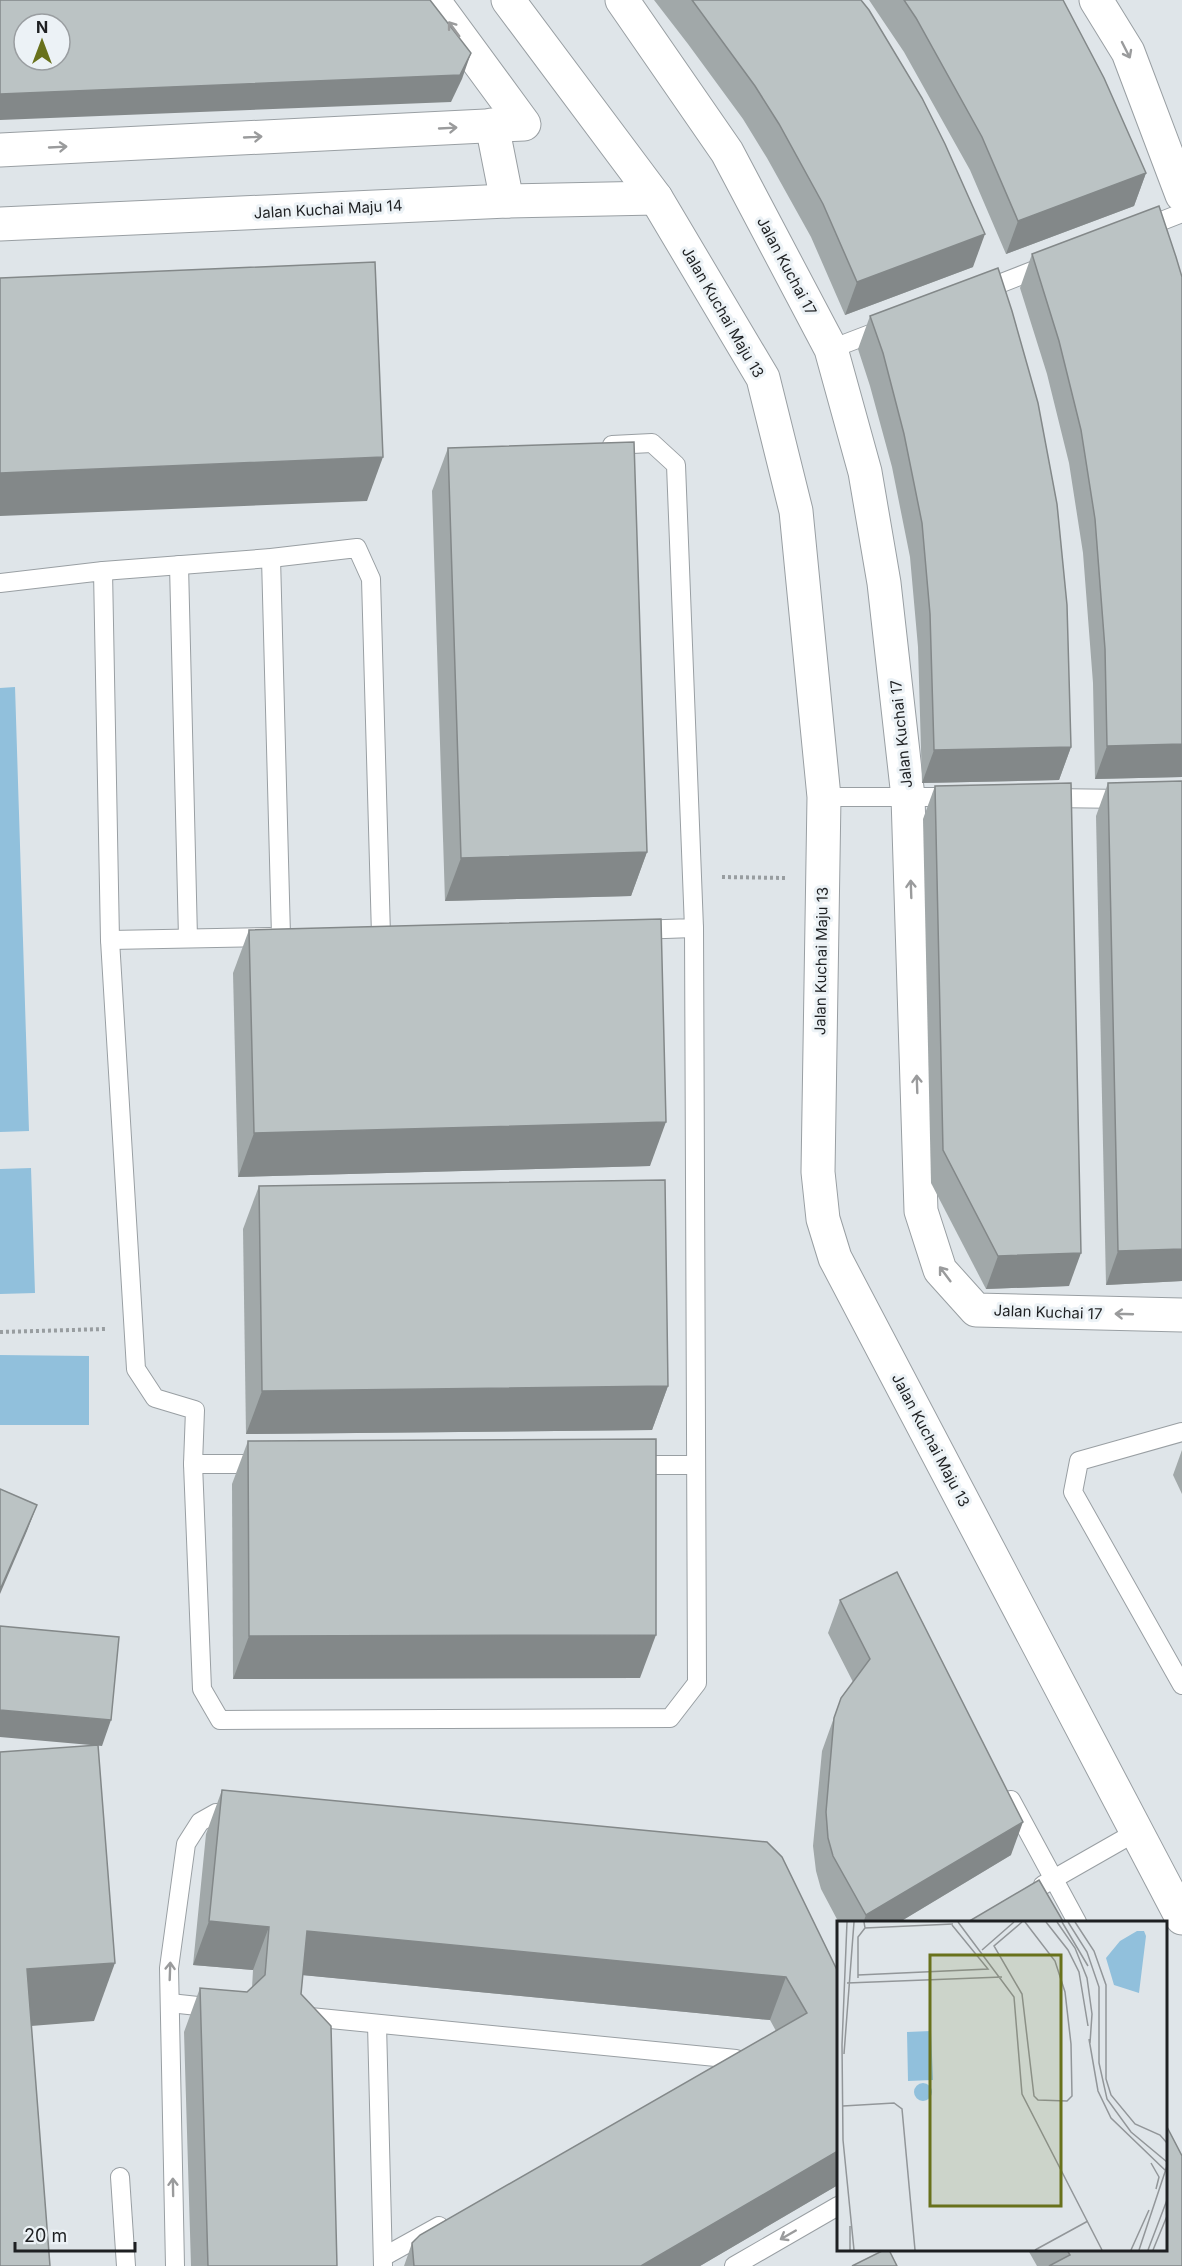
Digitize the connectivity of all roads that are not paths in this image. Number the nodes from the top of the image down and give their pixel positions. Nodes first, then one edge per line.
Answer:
1 (433, 0) edge
2 (508, 0) edge
3 (622, 0) edge
4 (1096, 0) edge
5 (492, 125) junction
6 (0, 150) edge
7 (1182, 195) edge
8 (656, 198) junction
9 (507, 201) junction
10 (1182, 213) edge
11 (0, 224) edge
12 (1127, 235) edge
13 (1061, 260) edge
14 (963, 298) edge
15 (897, 324) edge
16 (831, 349) junction
17 (593, 445) edge
18 (271, 558) junction
19 (178, 565) junction
20 (103, 571) junction
21 (0, 583) edge
22 (824, 797) junction
23 (908, 797) junction
24 (967, 797) edge
25 (1027, 798) edge
26 (1146, 800) edge
27 (693, 928) junction
28 (624, 930) edge
29 (358, 935) edge
30 (381, 935) junction
31 (404, 935) edge
32 (280, 936) junction
33 (303, 936) edge
34 (188, 938) junction
35 (110, 940) junction
36 (1182, 1315) edge
37 (1182, 1432) edge
38 (193, 1464) junction
39 (277, 1464) edge
40 (612, 1465) edge
41 (696, 1465) junction
42 (1182, 1684) edge
43 (1004, 1786) edge
44 (251, 1816) edge
45 (1136, 1832) junction
46 (1053, 1879) junction
47 (1024, 1895) edge
48 (1182, 1918) edge
49 (1076, 1921) edge
50 (170, 2003) junction
51 (238, 2010) edge
52 (295, 2016) edge
53 (377, 2024) junction
54 (755, 2048) edge
55 (736, 2059) junction
56 (705, 2076) edge
57 (120, 2177) dead end
58 (837, 2207) edge
59 (455, 2216) edge
60 (383, 2262) edge
61 (126, 2266) edge
62 (175, 2266) edge
63 (734, 2266) edge

5 -> 1 street
2 - 8 street, Jalan Kuchai Maju 13
3 - 16 street, Jalan Kuchai 17
4 -> 7 street
6 -> 5 street
5 - 9 street
8 - 9 street, Jalan Kuchai Maju 14
8 - 22 street, Jalan Kuchai Maju 13
9 - 11 street, Jalan Kuchai Maju 14
10 - 12 lane
13 - 14 lane
15 - 16 lane
16 - 23 street, Jalan Kuchai 17
17 - 27 lane
18 - 19 lane
18 - 30 lane
18 - 32 lane
19 - 20 lane
19 - 34 lane
20 - 21 lane
20 - 35 lane
22 - 23 lane
22 - 45 street, Jalan Kuchai Maju 13
23 - 24 lane
36 -> 23 street, Jalan Kuchai 17
25 - 26 lane
27 - 28 lane
27 - 41 lane
29 - 30 lane
30 - 31 lane
32 - 33 lane
32 - 34 lane
34 - 35 lane
35 - 38 lane
37 - 42 lane
38 - 39 lane
38 - 41 lane
40 - 41 lane
43 - 46 lane
50 -> 44 lane
45 - 46 lane
45 - 48 street, Jalan Kuchai Maju 13
46 - 47 lane
46 - 49 lane
50 - 51 lane
62 -> 50 lane
52 - 53 lane
53 - 55 lane
53 - 60 lane
54 - 55 lane
55 - 56 lane
57 - 61 lane
58 -> 63 lane
59 - 60 lane

